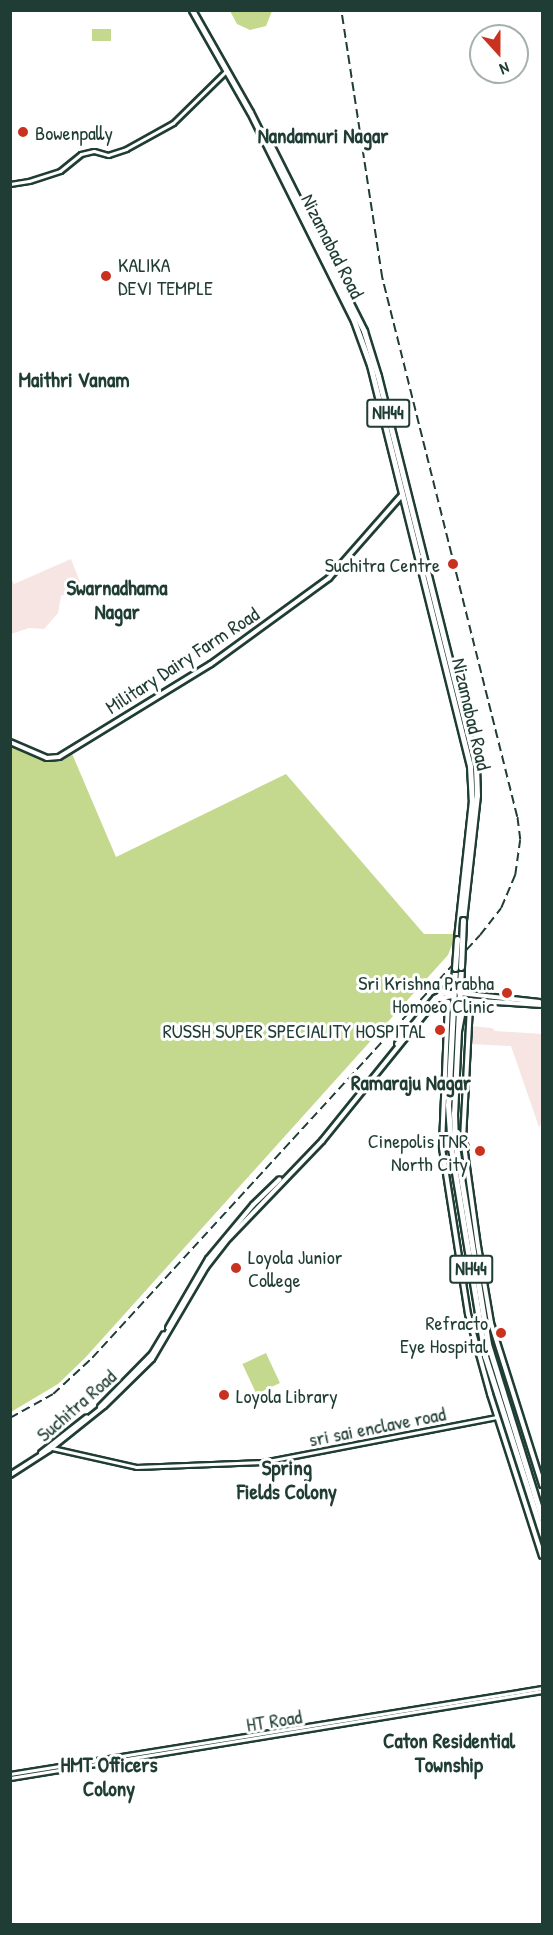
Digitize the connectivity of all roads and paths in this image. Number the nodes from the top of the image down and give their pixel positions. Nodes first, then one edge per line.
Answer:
1 (194, 10) edge
2 (225, 72) junction
3 (10, 184) edge
4 (354, 315) junction
5 (395, 453) junction
6 (402, 495) junction
7 (439, 628) junction
8 (10, 742) edge
9 (473, 814) junction
10 (458, 967) junction
11 (455, 980) junction
12 (457, 995) junction
13 (438, 998) junction
14 (543, 1003) edge
15 (470, 1006) dead end
16 (458, 1034) junction
17 (454, 1043) junction
18 (454, 1128) junction
19 (465, 1147) junction
20 (470, 1183) junction
21 (463, 1190) junction
22 (472, 1260) junction
23 (500, 1351) junction
24 (491, 1354) junction
25 (497, 1390) junction
26 (489, 1392) junction
27 (497, 1417) junction
28 (50, 1447) junction
29 (11, 1474) edge
30 (543, 1485) edge
31 (541, 1507) edge
32 (543, 1518) edge
33 (543, 1534) edge
34 (543, 1556) edge
35 (543, 1689) edge
36 (498, 1696) junction
37 (10, 1774) edge
38 (10, 1779) edge

1 - 2 highway, Nizamabad Road / NH44
1 - 4 highway, Nizamabad Road / NH44
2 - 3 street
2 - 4 highway, Nizamabad Road / NH44
4 - 5 highway, Nizamabad Road / NH44
5 - 6 highway, Nizamabad Road / NH44
5 - 7 highway, Nizamabad Road / NH44
6 - 7 highway, Nizamabad Road / NH44
6 - 8 main road, Military Dairy Farm Road
7 - 9 highway, Nizamabad Road / NH44
9 - 10 highway, Nizamabad Road / NH44, bridge
9 - 10 highway, Nizamabad Road / NH44, bridge
10 - 11 highway, Nizamabad Road / NH44
10 - 12 highway, Nizamabad Road / NH44
11 - 12 highway, Nizamabad Road / NH44
11 - 13 highway
12 - 13 main road
12 - 14 main road
12 - 16 highway, Nizamabad Road / NH44
12 - 17 highway, Nizamabad Road / NH44
13 - 26 main road
13 - 28 main road, Suchitra Road
14 - 16 main road
15 - 19 main road
16 - 17 highway, Nizamabad Road / NH44
17 - 18 highway, Nizamabad Road / NH44
17 - 22 highway, Nizamabad Road / NH44
18 - 19 highway
18 - 21 highway, Nizamabad Road / NH44
19 - 20 main road
20 - 21 highway
20 - 23 main road
21 - 22 highway, Nizamabad Road / NH44
22 - 24 highway, Nizamabad Road / NH44
22 - 25 highway, Nizamabad Road / NH44
23 - 24 highway
23 - 30 main road
24 - 31 highway, Nizamabad Road / NH44
25 - 26 highway
25 - 33 highway, Nizamabad Road / NH44
26 - 27 main road
27 - 28 street, sri sai enclave road
27 - 34 main road
28 - 29 main road, Suchitra Road
31 - 32 highway, Nizamabad Road / NH44
35 - 36 street, HT Road
36 - 37 street, HT Road
36 - 38 street, HT Road

